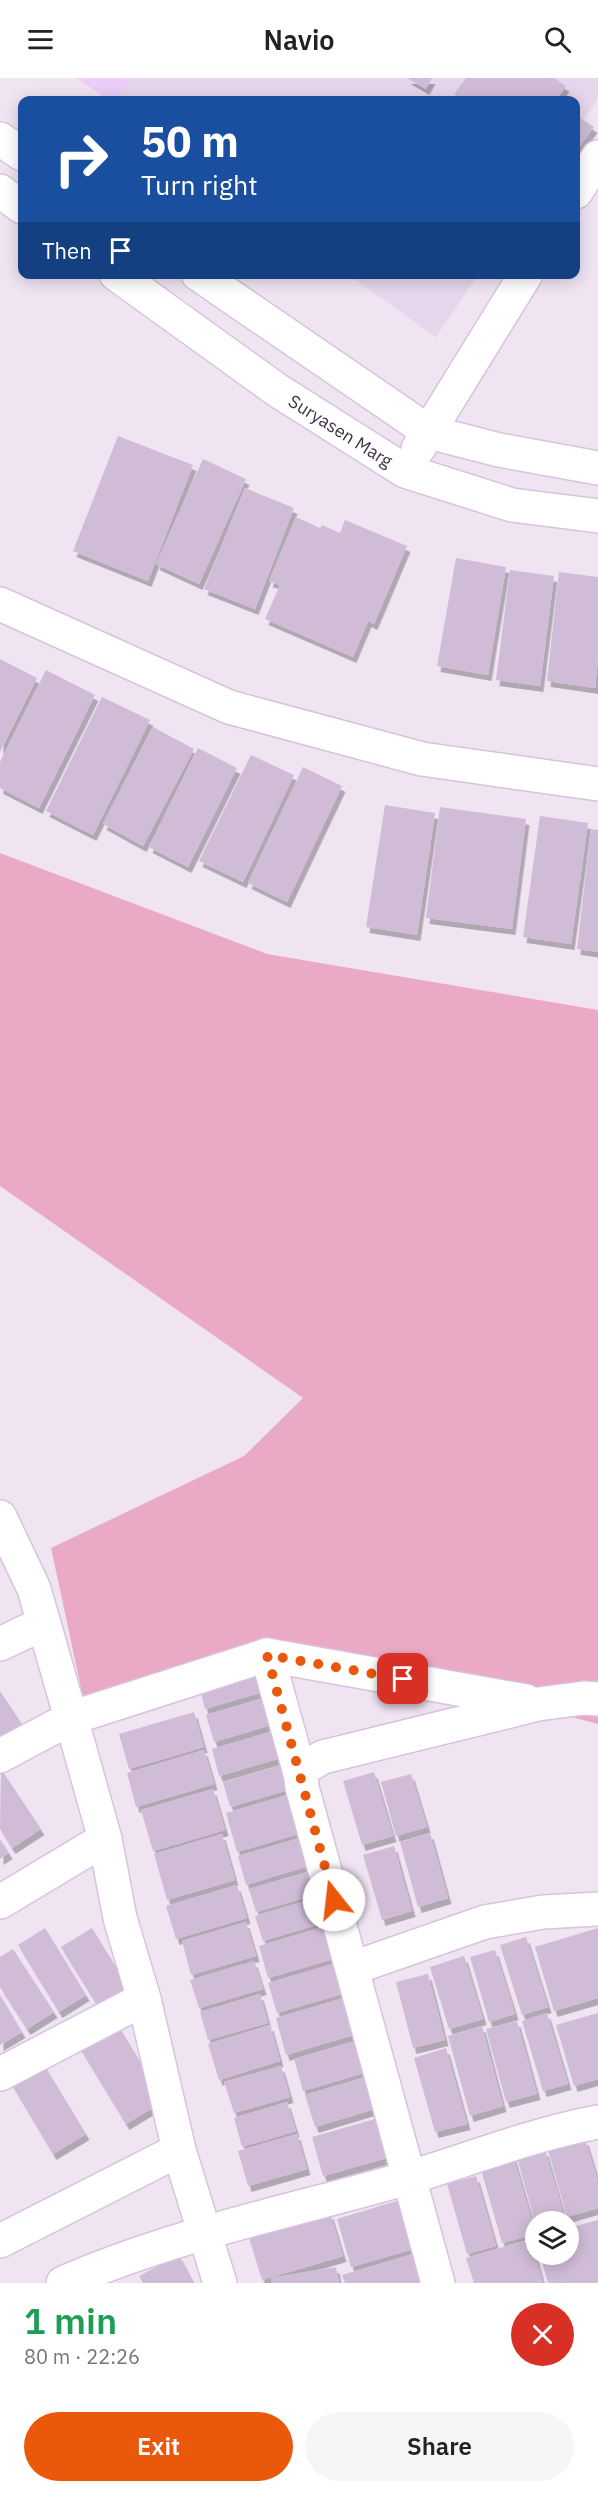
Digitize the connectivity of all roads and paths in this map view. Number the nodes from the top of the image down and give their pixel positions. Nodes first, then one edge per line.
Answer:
1 (0, 139) edge
2 (18, 151) edge
3 (598, 157) edge
4 (580, 186) edge
5 (0, 191) edge
6 (18, 204) edge
7 (123, 279) edge
8 (205, 279) edge
9 (522, 279) edge
10 (429, 432) junction
11 (598, 468) edge
12 (405, 471) junction
13 (598, 516) edge
14 (0, 604) edge
15 (598, 784) edge
16 (0, 1517) edge
17 (44, 1623) junction
18 (0, 1644) edge
19 (267, 1655) junction
20 (598, 1699) edge
21 (538, 1704) junction
22 (71, 1718) junction
23 (0, 1756) edge
24 (301, 1777) junction
25 (105, 1839) junction
26 (0, 1902) edge
27 (598, 1909) edge
28 (353, 1968) junction
29 (144, 1999) junction
30 (0, 2073) edge
31 (598, 2122) edge
32 (179, 2150) junction
33 (410, 2177) junction
34 (204, 2234) junction
35 (0, 2241) edge
36 (63, 2283) edge
37 (219, 2283) edge
38 (438, 2283) edge

1 - 2 street
3 - 4 street
5 - 6 street
7 - 12 street, Suryasen Marg
8 - 10 street
9 - 10 street
10 - 11 street
10 - 12 street
12 - 13 street, Suryasen Marg
14 - 15 street
16 - 17 street
17 - 18 street
17 - 22 street
19 - 21 street
19 - 22 street
19 - 24 street
20 - 21 street
21 - 24 street
22 - 23 street
22 - 25 street
24 - 28 street
25 - 26 street
25 - 29 street
27 - 28 street
28 - 33 street
29 - 30 street
29 - 32 street
31 - 33 street
32 - 34 street
32 - 35 street
33 - 34 street
33 - 38 street
34 - 36 street
34 - 37 street

